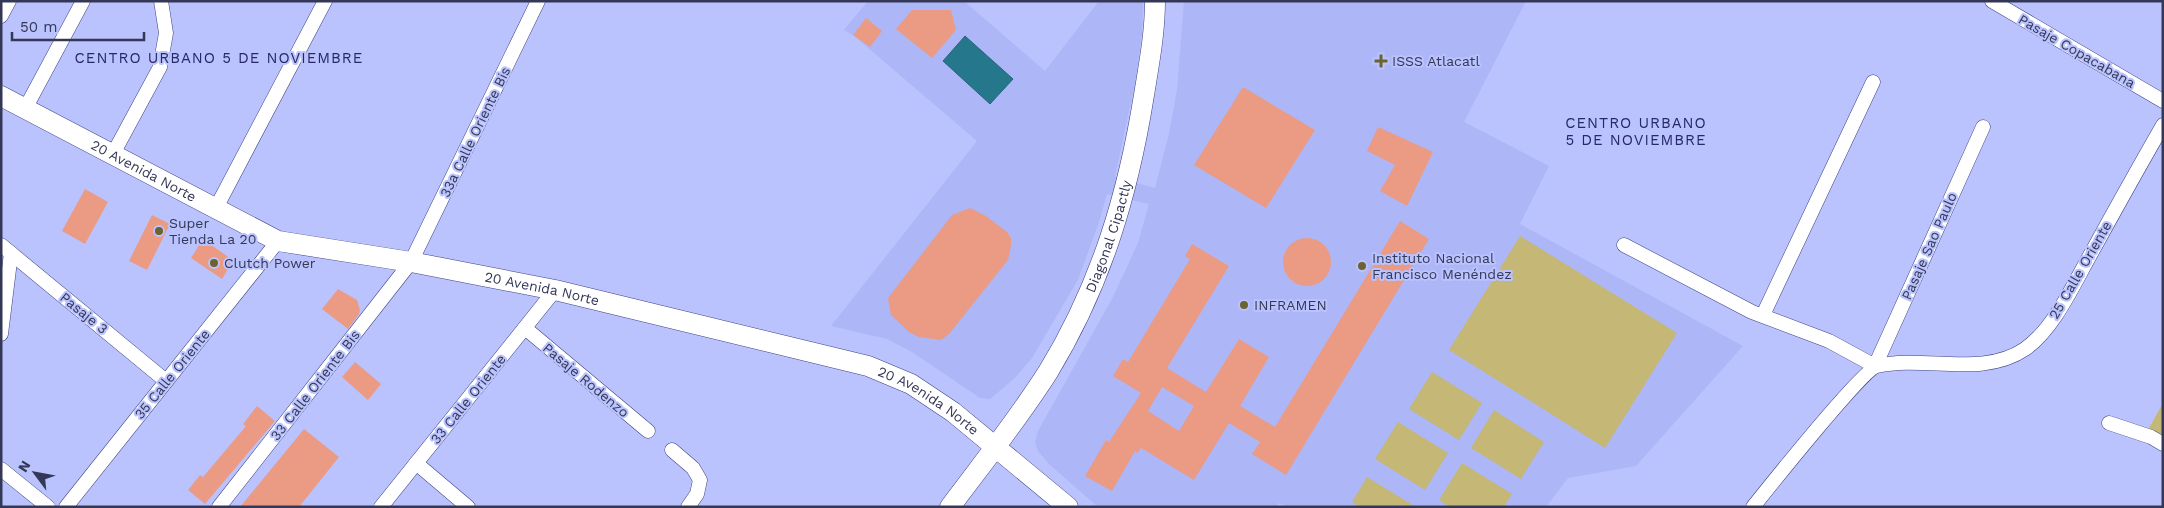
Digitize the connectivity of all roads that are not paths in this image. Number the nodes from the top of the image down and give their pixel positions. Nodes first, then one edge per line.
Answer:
1 (9, 1) edge
2 (83, 1) edge
3 (161, 1) edge
4 (325, 1) edge
5 (538, 1) edge
6 (1155, 1) edge
7 (1992, 1) edge
8 (1, 16) edge
9 (1873, 82) dead end
10 (1, 96) edge
11 (2163, 101) edge
12 (25, 109) junction
13 (2163, 125) edge
14 (1983, 127) dead end
15 (113, 154) junction
16 (216, 208) junction
17 (278, 241) junction
18 (1624, 245) dead end
19 (6, 249) edge
20 (411, 262) junction
21 (555, 290) junction
22 (1763, 315) junction
23 (525, 328) junction
24 (1, 334) edge
25 (1875, 366) junction
26 (166, 381) junction
27 (2108, 423) dead end
28 (648, 431) dead end
29 (2163, 444) edge
30 (995, 446) junction
31 (672, 450) dead end
32 (416, 462) junction
33 (1, 469) edge
34 (689, 505) edge
35 (48, 507) edge
36 (66, 507) edge
37 (219, 507) edge
38 (381, 507) edge
39 (468, 507) edge
40 (950, 507) edge
41 (1068, 507) edge
42 (1753, 507) edge

1 - 8 street
2 - 12 street
3 - 15 street
4 - 16 street
5 - 20 street, 33a Calle Oriente Bis
6 - 30 street, Diagonal Cipactly
7 - 11 street, Pasaje Copacabana
9 - 22 street
10 - 12 street, 20 Avenida Norte
12 - 15 street, 20 Avenida Norte
13 - 25 street, 25 Calle Oriente
14 - 25 street, Pasaje Sao Paulo
15 - 16 street, 20 Avenida Norte
16 - 17 street, 20 Avenida Norte
17 - 20 street, 20 Avenida Norte
17 - 26 street, 35 Calle Oriente
18 - 22 street
19 - 24 street
19 - 26 street, Pasaje 3
20 - 21 street, 20 Avenida Norte
20 - 37 street, 33 Calle Oriente Bis
21 - 23 street, 33 Calle Oriente
21 - 30 street, 20 Avenida Norte
22 - 25 street
23 - 28 street, Pasaje Rodenzo
23 - 32 street, 33 Calle Oriente
25 - 42 street
26 - 36 street, 35 Calle Oriente
27 - 29 street
30 - 40 street, Diagonal Cipactly
30 - 41 street, 20 Avenida Norte
31 - 34 street
32 - 38 street, 33 Calle Oriente
32 - 39 street
33 - 35 street

